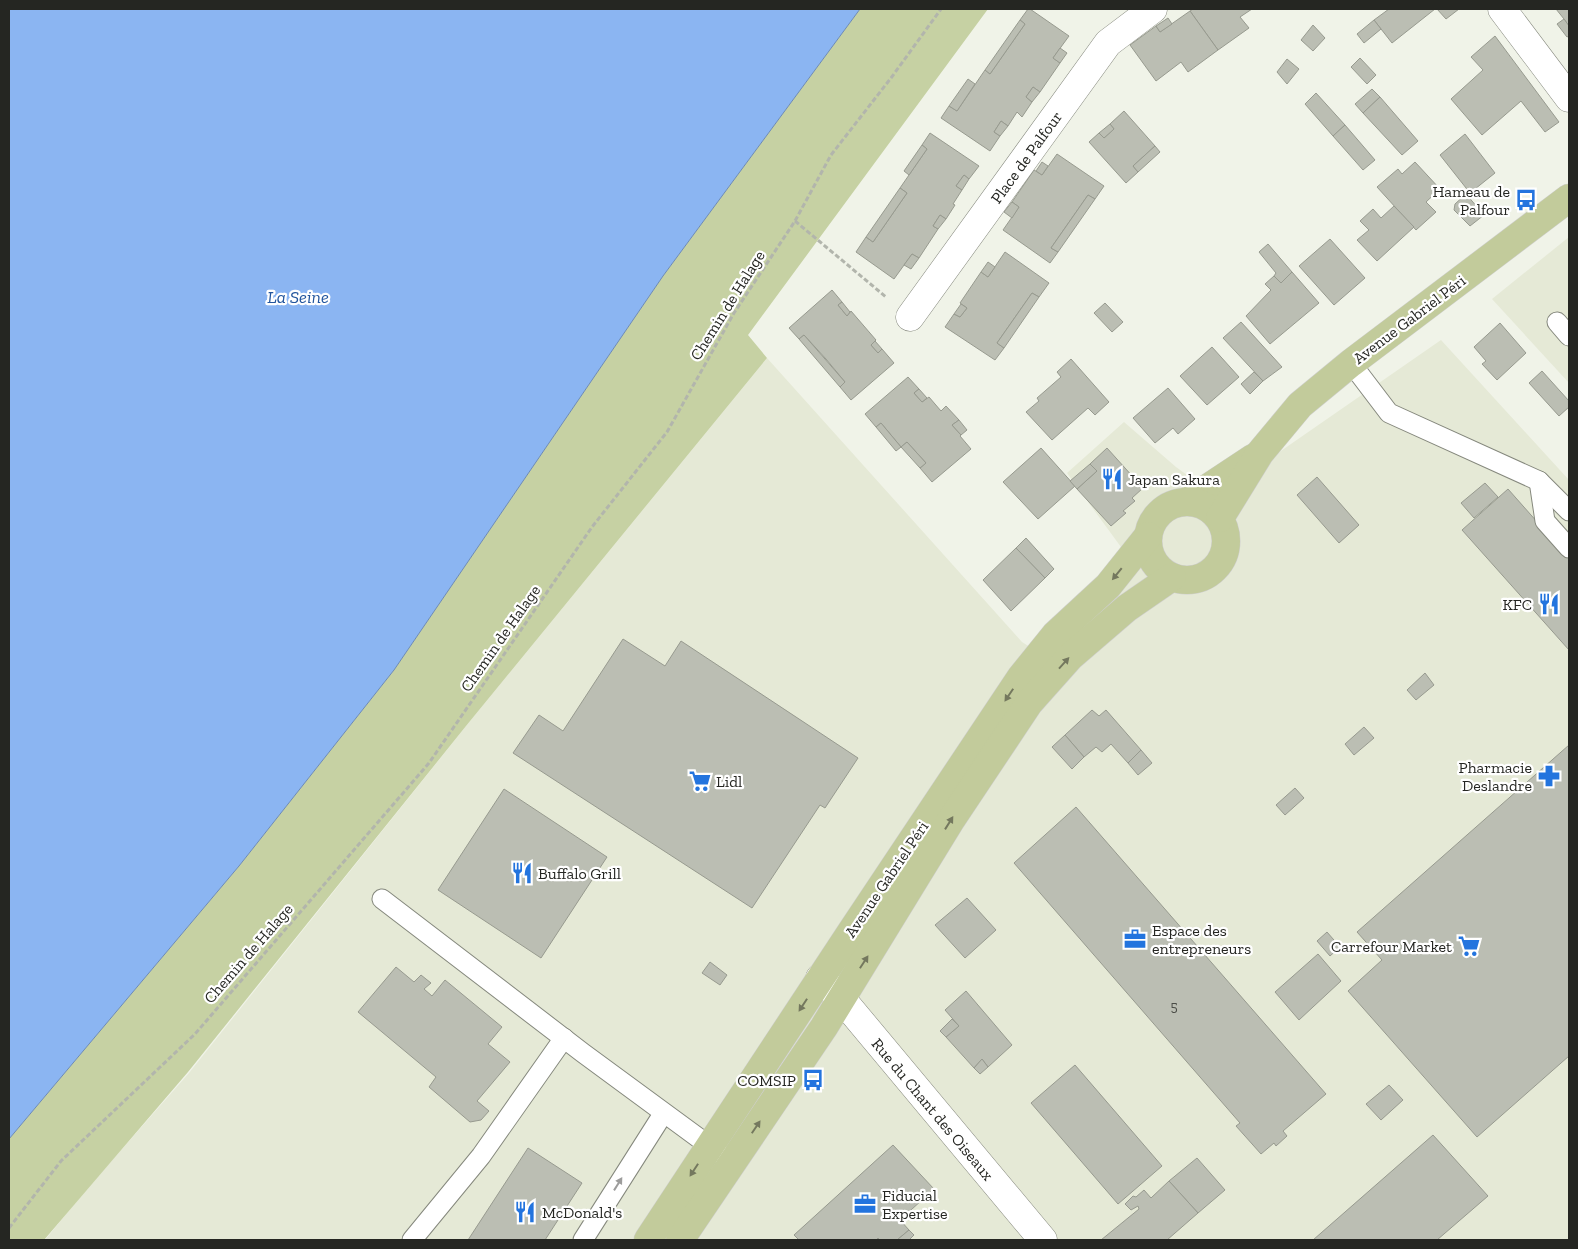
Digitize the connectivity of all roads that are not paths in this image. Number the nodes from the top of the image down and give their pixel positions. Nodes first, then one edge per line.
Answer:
1 (1153, 9) edge
2 (1502, 9) edge
3 (1569, 98) edge
4 (1569, 198) edge
5 (910, 318) road end
6 (1557, 322) dead end
7 (1569, 336) edge
8 (1351, 363) junction
9 (1260, 453) junction
10 (1539, 481) junction
11 (1188, 501) junction
12 (1569, 512) edge
13 (1220, 518) junction
14 (1148, 536) junction
15 (1569, 548) edge
16 (1172, 577) junction
17 (382, 899) dead end
18 (820, 978) junction
19 (841, 998) junction
20 (564, 1038) junction
21 (663, 1114) junction
22 (709, 1146) junction
23 (732, 1163) junction
24 (412, 1240) edge
25 (583, 1240) edge
26 (648, 1240) edge
27 (680, 1240) edge
28 (1043, 1240) edge

1 - 5 street, Place de Palfour
2 - 3 street
4 - 8 main road, Avenue Gabriel Péri
6 - 7 lane
8 - 9 main road, Avenue Gabriel Péri
8 - 10 lane
9 - 11 main road, Avenue Gabriel Péri
9 - 13 main road, Avenue Gabriel Péri
10 - 12 lane
10 - 15 lane
11 - 13 main road
11 - 14 main road, Avenue Gabriel Péri
13 - 16 main road
14 - 16 main road
14 -> 18 main road, Avenue Gabriel Péri
19 -> 16 main road, Avenue Gabriel Péri
17 - 20 lane
18 - 19 street, Rue du Chant des Oiseaux
18 -> 22 main road, Avenue Gabriel Péri
23 -> 19 main road, Avenue Gabriel Péri
19 - 28 street, Rue du Chant des Oiseaux
20 - 21 lane
20 - 24 lane
21 - 22 lane
25 -> 21 lane
22 - 23 lane
22 -> 26 main road, Avenue Gabriel Péri
23 - 27 main road, Avenue Gabriel Péri

